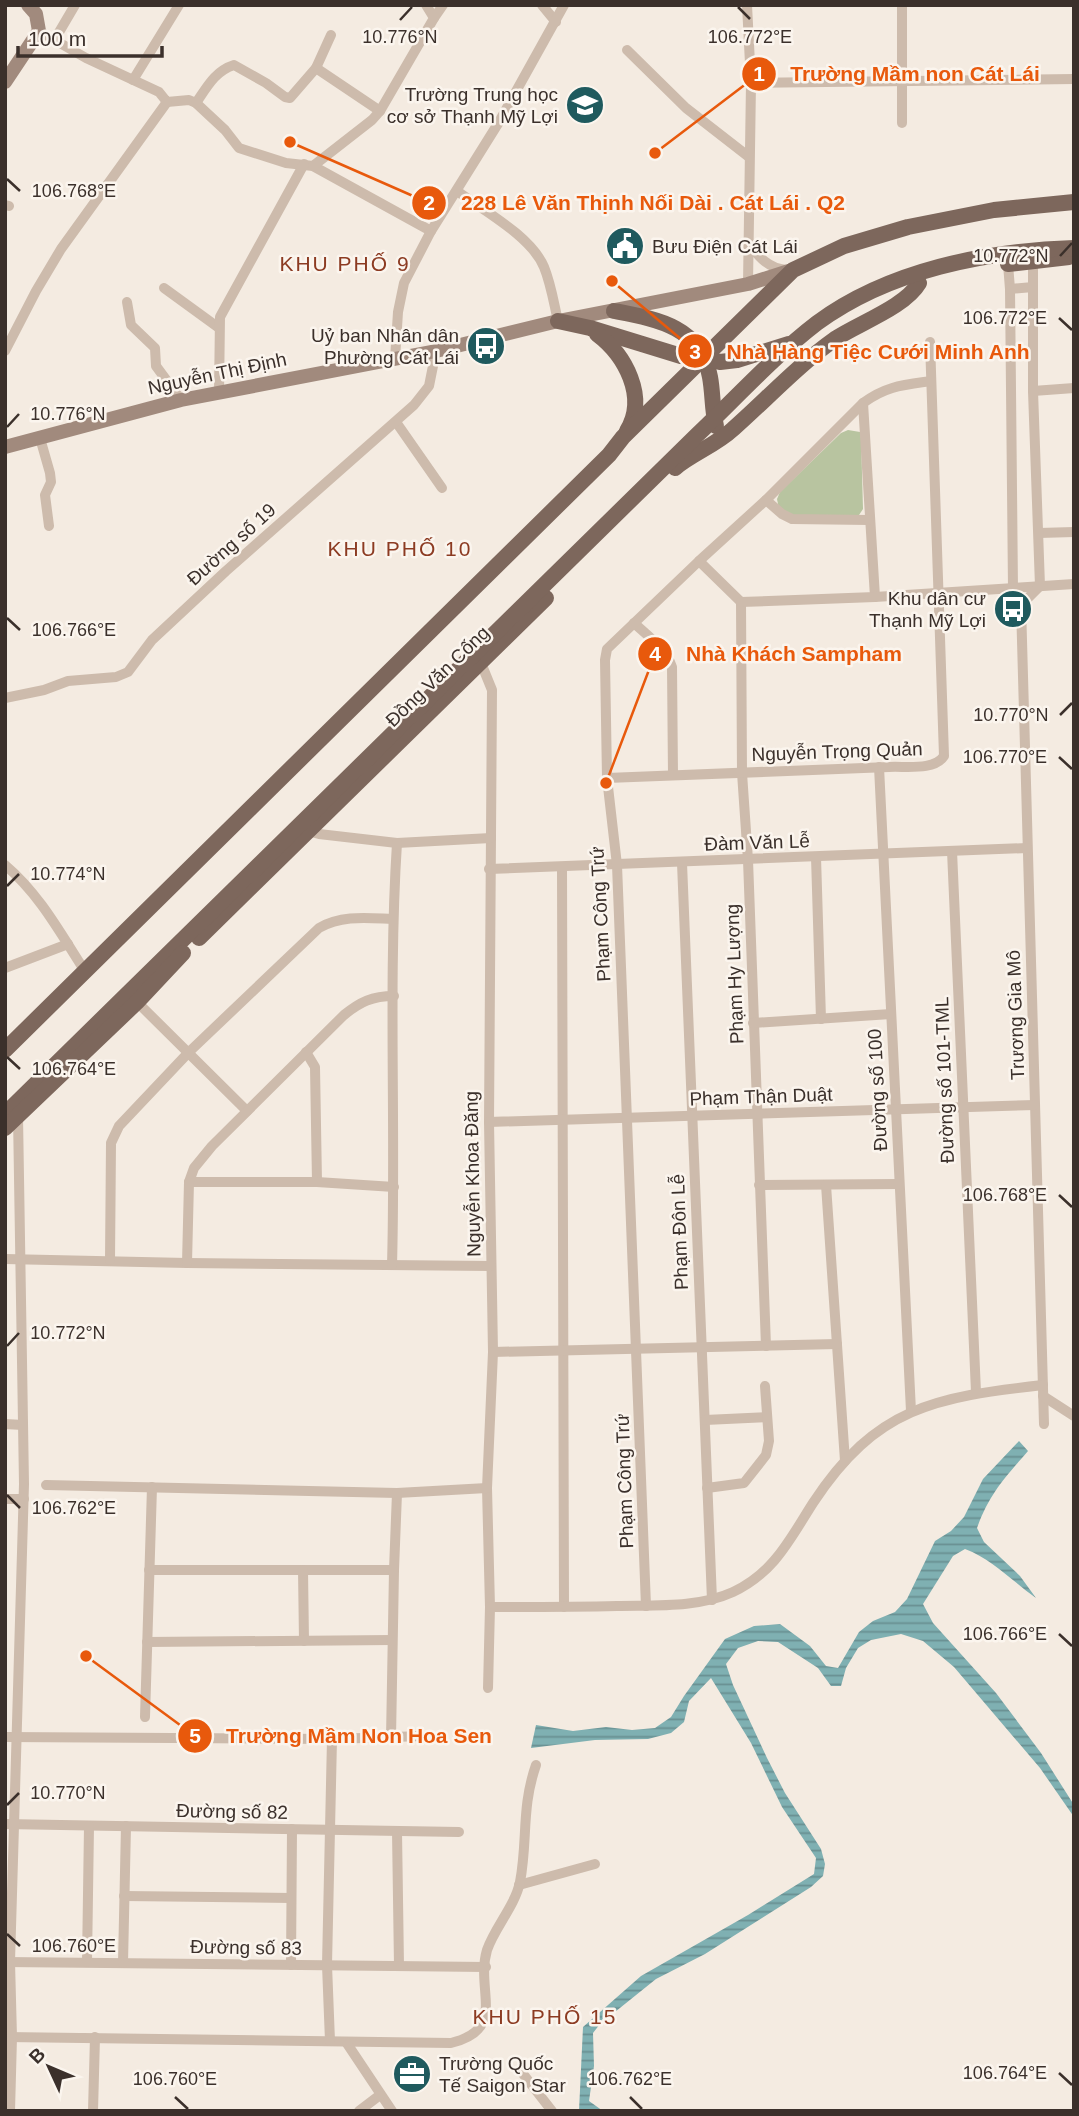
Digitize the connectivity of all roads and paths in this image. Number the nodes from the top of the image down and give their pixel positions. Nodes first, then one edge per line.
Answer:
1 (28, 5) edge
2 (75, 5) edge
3 (180, 5) edge
4 (426, 5) edge
5 (443, 5) edge
6 (542, 5) edge
7 (564, 5) edge
8 (747, 5) edge
9 (902, 5) edge
10 (434, 18) junction
11 (556, 22) junction
12 (39, 31) junction
13 (331, 34) dead end
14 (55, 39) junction
15 (627, 50) dead end
16 (316, 68) junction
17 (1074, 79) edge
18 (132, 80) junction
19 (5, 82) edge
20 (751, 83) junction
21 (903, 83) junction
22 (167, 102) junction
23 (196, 103) junction
24 (380, 111) junction
25 (902, 123) dead end
26 (749, 157) junction
27 (309, 165) junction
28 (457, 191) junction
29 (1074, 193) edge
30 (1074, 202) edge
31 (994, 210) junction
32 (1074, 212) edge
33 (431, 231) junction
34 (1074, 238) edge
35 (748, 243) junction
36 (844, 246) junction
37 (1036, 254) junction
38 (1071, 254) edge
39 (1007, 259) junction
40 (793, 270) junction
41 (918, 279) junction
42 (748, 284) junction
43 (1033, 287) junction
44 (164, 288) dead end
45 (1010, 289) junction
46 (127, 302) dead end
47 (614, 311) junction
48 (558, 321) junction
49 (219, 328) junction
50 (590, 328) junction
51 (795, 342) junction
52 (930, 342) dead end
53 (5, 351) edge
54 (436, 351) junction
55 (704, 358) junction
56 (396, 359) junction
57 (931, 381) junction
58 (1074, 388) edge
59 (1033, 391) junction
60 (219, 393) junction
61 (181, 400) junction
62 (712, 400) junction
63 (863, 403) junction
64 (714, 419) junction
65 (396, 422) junction
66 (697, 435) junction
67 (40, 438) junction
68 (719, 440) junction
69 (619, 441) junction
70 (5, 447) edge
71 (688, 457) junction
72 (665, 472) junction
73 (442, 488) dead end
74 (766, 500) junction
75 (869, 520) junction
76 (49, 526) dead end
77 (1074, 532) edge
78 (1039, 533) junction
79 (699, 561) junction
80 (1074, 584) edge
81 (1040, 586) junction
82 (1013, 589) junction
83 (939, 593) junction
84 (875, 597) junction
85 (741, 602) junction
86 (1021, 605) junction
87 (634, 623) junction
88 (481, 663) junction
89 (5, 698) edge
90 (325, 729) junction
91 (879, 767) junction
92 (742, 773) junction
93 (673, 775) junction
94 (607, 778) junction
95 (303, 829) junction
96 (491, 838) junction
97 (397, 843) junction
98 (1027, 848) junction
99 (952, 851) junction
100 (883, 854) junction
101 (816, 857) junction
102 (748, 860) junction
103 (682, 863) junction
104 (5, 865) edge
105 (617, 866) junction
106 (562, 868) junction
107 (489, 869) junction
108 (392, 919) junction
109 (68, 944) junction
110 (81, 965) junction
111 (5, 968) edge
112 (394, 996) junction
113 (137, 1002) junction
114 (891, 1014) junction
115 (821, 1019) junction
116 (752, 1023) junction
117 (5, 1041) edge
118 (5, 1050) edge
119 (189, 1052) junction
120 (306, 1052) junction
121 (1035, 1105) junction
122 (962, 1107) junction
123 (896, 1109) junction
124 (247, 1111) junction
125 (12, 1112) edge
126 (756, 1113) junction
127 (692, 1115) junction
128 (627, 1117) junction
129 (563, 1119) junction
130 (489, 1122) junction
131 (5, 1128) edge
132 (189, 1182) junction
133 (317, 1182) junction
134 (900, 1184) junction
135 (759, 1185) junction
136 (826, 1185) junction
137 (394, 1187) junction
138 (19, 1258) junction
139 (5, 1259) edge
140 (110, 1260) junction
141 (187, 1264) junction
142 (392, 1265) junction
143 (491, 1266) junction
144 (837, 1344) junction
145 (766, 1346) junction
146 (702, 1347) junction
147 (636, 1349) junction
148 (564, 1350) junction
149 (494, 1352) junction
150 (765, 1386) dead end
151 (1043, 1390) junction
152 (976, 1392) junction
153 (911, 1411) junction
154 (1074, 1416) edge
155 (767, 1417) junction
156 (705, 1420) junction
157 (5, 1424) edge
158 (1044, 1424) dead end
159 (23, 1425) junction
160 (845, 1461) junction
161 (46, 1485) dead end
162 (152, 1487) junction
163 (487, 1488) junction
164 (707, 1488) junction
165 (397, 1493) junction
166 (5, 1499) edge
167 (24, 1499) junction
168 (149, 1570) junction
169 (303, 1570) junction
170 (394, 1570) junction
171 (712, 1600) junction
172 (646, 1605) junction
173 (490, 1607) junction
174 (564, 1607) junction
175 (392, 1640) junction
176 (304, 1641) junction
177 (147, 1642) junction
178 (488, 1688) dead end
179 (145, 1717) dead end
180 (423, 1736) dead end
181 (10, 1737) edge
182 (391, 1738) junction
183 (332, 1739) junction
184 (536, 1765) dead end
185 (10, 1824) edge
186 (89, 1826) junction
187 (126, 1826) junction
188 (292, 1829) junction
189 (329, 1830) junction
190 (397, 1831) junction
191 (459, 1832) dead end
192 (595, 1864) dead end
193 (519, 1885) junction
194 (124, 1896) junction
195 (291, 1898) junction
196 (8, 1962) edge
197 (87, 1962) junction
198 (123, 1963) junction
199 (291, 1965) junction
200 (327, 1965) junction
201 (399, 1966) junction
202 (486, 1966) junction
203 (9, 2037) edge
204 (95, 2037) junction
205 (330, 2041) junction
206 (346, 2042) junction
207 (520, 2070) dead end
208 (380, 2095) junction
209 (10, 2111) edge
210 (93, 2111) edge
211 (359, 2111) edge
212 (392, 2111) edge
213 (552, 2111) edge

1 - 12 main road
2 - 14 street
3 - 18 street
4 - 10 street
5 - 10 street
6 - 11 street
7 - 11 street
8 - 20 street
9 - 21 street
10 - 24 street
11 - 28 street
12 - 14 street
12 - 19 main road
13 - 16 street
14 - 18 street
15 - 26 street
16 - 23 street
16 - 24 street
17 - 21 street
18 - 22 street
20 - 21 street
20 - 26 street
21 - 25 street
22 - 23 street
22 - 53 street
23 - 27 street
24 - 27 street
26 - 35 street
27 - 33 street
27 - 49 street
28 - 33 street
28 - 48 street
29 - 36 main road, Nguyễn Thị Định
30 - 31 main road, Nguyễn Thị Định
31 - 32 main road, Nguyễn Thị Định
31 - 36 main road, Nguyễn Thị Định
33 - 56 street
34 - 37 main road
35 - 40 street
35 - 42 street
36 - 40 main road, Nguyễn Thị Định
37 - 38 main road
37 - 39 main road
37 - 43 street
39 - 41 main road
39 - 45 street, Trương Gia Mô
40 - 42 main road, Nguyễn Thị Định
40 - 55 main road, Đồng Văn Cống
41 - 51 main road
41 - 68 main road, Đồng Văn Cống
42 - 47 main road, Nguyễn Thị Định
43 - 45 street
43 - 59 street
44 - 49 street
45 - 82 street, Trương Gia Mô
46 - 61 street
47 - 48 main road, Nguyễn Thị Định
47 - 55 main road
48 - 50 main road
48 - 54 main road, Nguyễn Thị Định
49 - 60 street
50 - 55 main road
50 - 69 main road
51 - 55 main road
51 - 64 main road, Đồng Văn Cống
52 - 57 street, Nguyễn Trọng Quản
54 - 56 main road, Nguyễn Thị Định
54 - 65 street, Đường số 19
55 - 62 main road
55 - 69 main road, Đồng Văn Cống
56 - 60 main road, Nguyễn Thị Định
57 - 63 street, Phạm Công Trứ
57 - 83 street, Nguyễn Trọng Quản
58 - 59 street
59 - 78 street
60 - 61 main road, Nguyễn Thị Định
61 - 67 main road, Nguyễn Thị Định
62 - 64 main road
62 - 66 main road
63 - 74 street, Phạm Công Trứ
63 - 75 street
64 - 66 main road, Đồng Văn Cống
64 - 68 main road
64 - 71 main road
65 - 73 street
65 - 89 street, Đường số 19
66 - 72 main road, Đồng Văn Cống
67 - 70 main road, Nguyễn Thị Định
67 - 76 street
68 - 71 main road, Đồng Văn Cống
69 - 90 main road, Đồng Văn Cống
71 - 72 main road, Đồng Văn Cống
72 - 88 main road, Đồng Văn Cống
72 - 95 main road, Đồng Văn Cống
74 - 75 street
74 - 79 street, Phạm Công Trứ
75 - 84 street
77 - 78 street
78 - 81 street
79 - 85 street
79 - 87 street, Phạm Công Trứ
80 - 81 street
81 - 82 street
81 - 86 street
82 - 83 street
82 - 86 street, Trương Gia Mô
83 - 84 street
83 - 91 street, Nguyễn Trọng Quản
84 - 85 street
85 - 92 street, Phạm Hy Lượng
86 - 98 street, Trương Gia Mô
87 - 93 street
87 - 94 street, Phạm Công Trứ
88 - 95 main road, Đồng Văn Cống
88 - 96 street, Nguyễn Khoa Đăng
90 - 110 main road, Đồng Văn Cống
90 - 118 main road, Đồng Văn Cống
91 - 92 street, Nguyễn Trọng Quản
91 - 100 street, Đường số 100
92 - 93 street, Nguyễn Trọng Quản
92 - 102 street, Phạm Hy Lượng
93 - 94 street, Nguyễn Trọng Quản
94 - 105 street, Phạm Công Trứ
95 - 97 street
95 - 113 main road, Đồng Văn Cống
95 - 125 main road, Đồng Văn Cống
96 - 97 street
96 - 107 street, Nguyễn Khoa Đăng
97 - 108 street
98 - 99 street, Đàm Văn Lễ
98 - 121 street, Trương Gia Mô
99 - 100 street, Đàm Văn Lễ
99 - 122 street, Đường số 101-TML
100 - 101 street, Đàm Văn Lễ
100 - 114 street, Đường số 100
101 - 102 street, Đàm Văn Lễ
101 - 115 street
102 - 103 street, Đàm Văn Lễ
102 - 116 street, Phạm Hy Lượng
103 - 105 street, Đàm Văn Lễ
103 - 127 street, Phạm Đôn Lễ
104 - 109 street
105 - 106 street, Đàm Văn Lễ
105 - 128 street, Phạm Công Trứ
106 - 107 street, Đàm Văn Lễ
106 - 129 street
107 - 130 street, Nguyễn Khoa Đăng
108 - 112 street
108 - 119 street
109 - 110 street
109 - 111 street
110 - 117 main road, Đồng Văn Cống
112 - 120 street
112 - 137 street
113 - 119 street
113 - 125 main road, Đồng Văn Cống
114 - 115 street
114 - 123 street, Đường số 100
115 - 116 street
116 - 126 street, Phạm Hy Lượng
119 - 124 street
119 - 140 street
120 - 124 street
120 - 133 street
121 - 122 street, Phạm Thận Duật
121 - 151 street, Trương Gia Mô
122 - 123 street, Phạm Thận Duật
122 - 152 street, Đường số 101-TML
123 - 126 street, Phạm Thận Duật
123 - 134 street, Đường số 100
124 - 132 street
125 - 131 main road, Đồng Văn Cống
125 - 138 street
126 - 127 street, Phạm Thận Duật
126 - 135 street, Phạm Hy Lượng
127 - 128 street, Phạm Thận Duật
127 - 146 street, Phạm Đôn Lễ
128 - 129 street, Phạm Thận Duật
128 - 147 street, Phạm Công Trứ
129 - 130 street, Phạm Thận Duật
129 - 148 street
130 - 143 street, Nguyễn Khoa Đăng
132 - 133 street
132 - 141 street
133 - 137 street
134 - 136 street
134 - 153 street, Đường số 100
135 - 136 street
135 - 145 street, Phạm Hy Lượng
136 - 144 street
137 - 142 street
138 - 139 street
138 - 140 street
138 - 159 street
140 - 141 street
141 - 142 street
142 - 143 street
143 - 149 street, Nguyễn Khoa Đăng
144 - 145 street
144 - 160 street
145 - 146 street
146 - 147 street
146 - 156 street, Phạm Đôn Lễ
147 - 148 street
147 - 172 street, Phạm Công Trứ
148 - 149 street
148 - 174 street
149 - 163 street, Nguyễn Khoa Đăng
150 - 155 street
151 - 152 street
151 - 154 street
151 - 158 street, Trương Gia Mô
152 - 153 street
153 - 160 street
155 - 156 street
155 - 164 street
156 - 164 street, Phạm Đôn Lễ
157 - 159 street
159 - 167 street
160 - 171 street
161 - 162 street
162 - 165 street
162 - 168 street
163 - 165 street
163 - 173 street, Nguyễn Khoa Đăng
164 - 171 street, Phạm Đôn Lễ
165 - 170 street
166 - 167 street
167 - 181 street
168 - 169 street
168 - 177 street
169 - 170 street
169 - 176 street
170 - 175 street
171 - 172 street
172 - 174 street
173 - 174 street
173 - 178 street, Nguyễn Khoa Đăng
175 - 176 street
175 - 182 street
176 - 177 street
177 - 179 street
180 - 182 street
181 - 183 street
181 - 185 street
182 - 183 street
183 - 189 street
184 - 193 street
185 - 186 street, Đường số 82
185 - 196 street
186 - 187 street, Đường số 82
186 - 197 street
187 - 188 street, Đường số 82
187 - 194 street
188 - 189 street, Đường số 82
188 - 195 street
189 - 190 street, Đường số 82
189 - 200 street
190 - 191 street, Đường số 82
190 - 201 street
192 - 193 street
193 - 202 street
194 - 195 street
194 - 198 street
195 - 199 street
196 - 197 street, Đường số 83
196 - 203 street
197 - 198 street, Đường số 83
198 - 199 street, Đường số 83
199 - 200 street, Đường số 83
200 - 201 street, Đường số 83
200 - 205 street
201 - 202 street, Đường số 83
202 - 206 street
203 - 204 street
203 - 209 street
204 - 205 street
204 - 210 street
205 - 206 street
206 - 208 street
207 - 213 street
208 - 211 street
208 - 212 street

